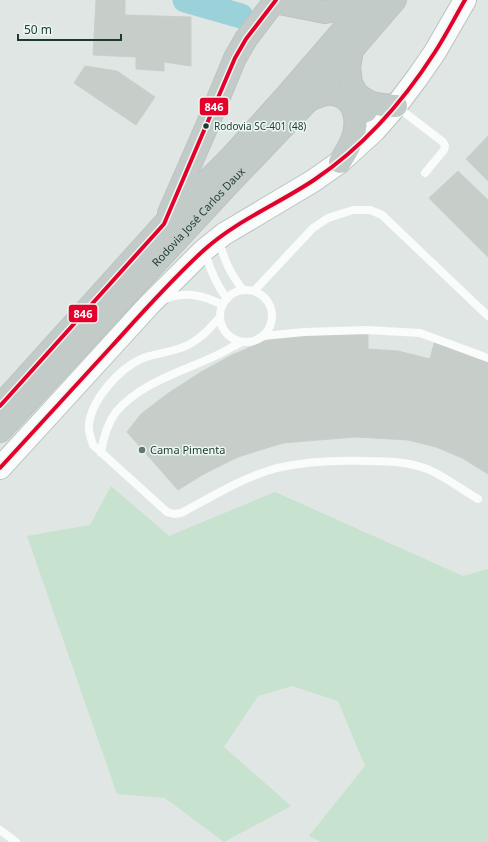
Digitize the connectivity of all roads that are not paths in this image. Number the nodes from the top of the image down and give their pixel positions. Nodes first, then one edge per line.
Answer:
1 (365, 0) edge
2 (369, 0) edge
3 (395, 0) edge
4 (465, 0) edge
5 (272, 1) edge
6 (300, 4) edge
7 (352, 51) junction
8 (356, 93) junction
9 (309, 100) junction
10 (396, 106) junction
11 (362, 143) junction
12 (340, 162) junction
13 (425, 173) dead end
14 (164, 224) junction
15 (211, 244) junction
16 (243, 290) junction
17 (254, 291) junction
18 (225, 302) junction
19 (149, 305) junction
20 (488, 316) edge
21 (220, 317) junction
22 (263, 336) junction
23 (242, 342) junction
24 (488, 358) edge
25 (0, 406) edge
26 (0, 431) edge
27 (101, 453) junction
28 (0, 468) edge
29 (478, 499) dead end
30 (0, 830) edge
31 (13, 841) edge

1 - 6 highway
2 - 14 highway, Rodovia José Carlos Daux
3 - 7 highway, Rodovia José Carlos Daux
4 - 10 main road
5 - 6 highway
5 - 14 highway
7 - 8 highway
7 - 9 highway, Rodovia José Carlos Daux
8 - 10 highway
8 - 11 highway
9 - 12 highway
9 - 26 highway, Rodovia José Carlos Daux
10 - 11 main road
10 - 13 lane
11 - 12 main road
12 - 15 main road
14 - 25 highway, Rodovia José Carlos Daux
15 - 16 lane
15 - 18 lane
15 - 19 main road
16 - 17 lane
16 - 18 lane
17 - 20 lane
17 - 22 lane
18 - 19 lane
18 - 21 lane
19 - 28 main road
21 - 23 lane
21 - 27 lane
22 - 23 lane
22 - 24 lane
23 - 27 lane
27 - 29 lane
30 - 31 lane

